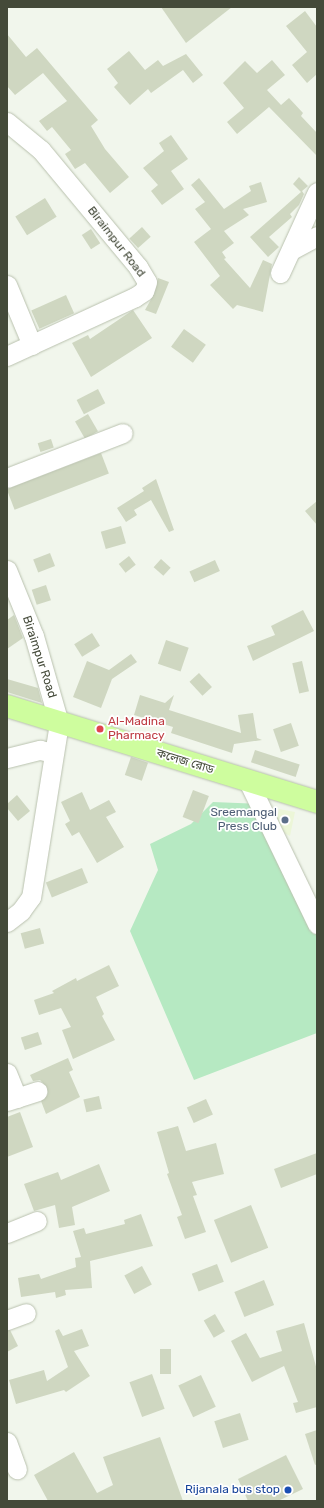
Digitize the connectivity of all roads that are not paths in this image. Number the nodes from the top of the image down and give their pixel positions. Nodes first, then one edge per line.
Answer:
1 (7, 122) edge
2 (317, 192) edge
3 (317, 236) edge
4 (291, 250) junction
5 (280, 273) dead end
6 (7, 285) edge
7 (32, 345) junction
8 (7, 356) edge
9 (123, 433) dead end
10 (7, 478) edge
11 (7, 570) edge
12 (7, 706) edge
13 (59, 723) junction
14 (54, 753) junction
15 (7, 758) edge
16 (248, 782) junction
17 (317, 802) edge
18 (7, 922) edge
19 (317, 924) edge
20 (7, 1073) edge
21 (37, 1091) dead end
22 (12, 1100) edge
23 (37, 1221) dead end
24 (7, 1233) edge
25 (26, 1313) dead end
26 (7, 1320) edge
27 (7, 1442) edge
28 (17, 1469) dead end

1 - 7 street, Biraimpur Road
2 - 4 street
3 - 4 street
4 - 5 street
6 - 7 street
7 - 8 street, Biraimpur Road
9 - 10 street
11 - 13 street, Biraimpur Road
12 - 13 main road, কলেজ রোড
13 - 14 street
13 - 16 main road, কলেজ রোড
14 - 15 street
14 - 18 street
16 - 17 main road, কলেজ রোড
16 - 19 street
20 - 22 street
21 - 22 street
23 - 24 street
25 - 26 street
27 - 28 street

